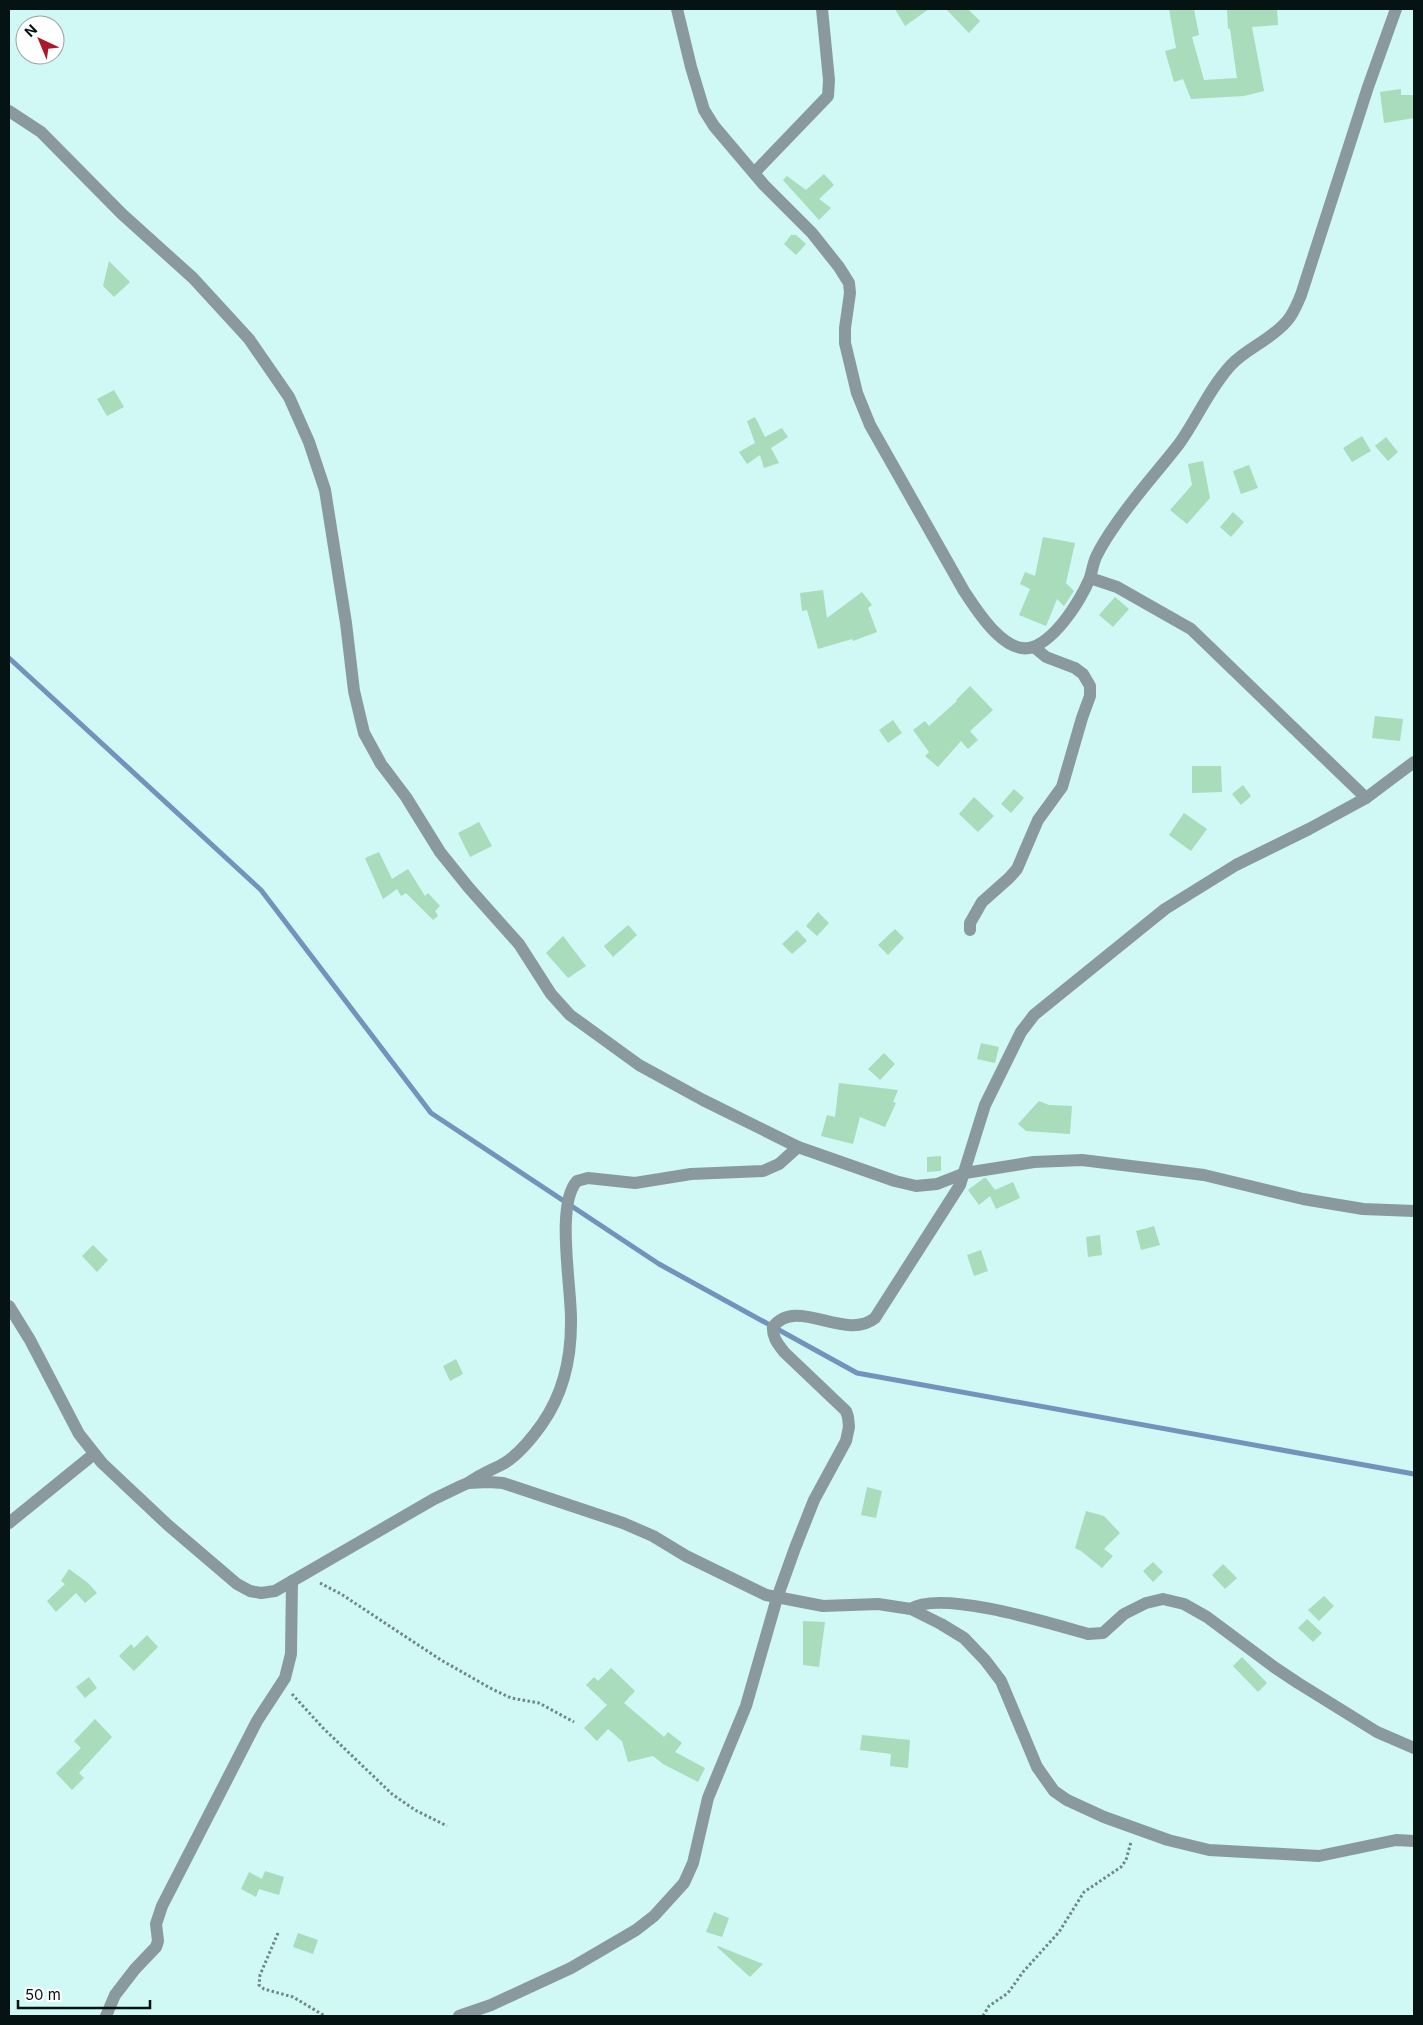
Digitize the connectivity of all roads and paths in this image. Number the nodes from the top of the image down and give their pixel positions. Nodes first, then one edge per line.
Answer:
1 (677, 9) edge
2 (822, 9) edge
3 (1396, 9) edge
4 (9, 111) edge
5 (754, 173) junction
6 (1090, 578) junction
7 (1034, 647) junction
8 (1414, 762) edge
9 (1366, 798) junction
10 (970, 930) dead end
11 (798, 1147) junction
12 (965, 1172) junction
13 (1414, 1211) edge
14 (9, 1306) edge
15 (94, 1454) junction
16 (468, 1483) junction
17 (9, 1523) edge
18 (298, 1577) junction
19 (777, 1598) junction
20 (911, 1609) junction
21 (283, 1681) junction
22 (574, 1722) dead end
23 (1414, 1748) edge
24 (447, 1826) dead end
25 (1133, 1828) junction
26 (1414, 1841) edge
27 (278, 1933) dead end
28 (106, 2016) edge
29 (325, 2016) edge
30 (459, 2016) edge
31 (983, 2016) edge

1 - 5 street
2 - 5 street
3 - 6 street
4 - 11 street
5 - 7 street
6 - 7 street
6 - 9 street
7 - 10 street
8 - 9 street
9 - 12 street
11 - 12 street
11 - 16 street
12 - 13 street
12 - 19 street
14 - 15 street
15 - 17 street
15 - 18 street
16 - 18 street
16 - 19 street
18 - 21 street
18 - 22 path
19 - 20 street
19 - 30 street
20 - 23 street
20 - 25 street
21 - 24 path
21 - 28 street
25 - 26 street
25 - 31 path
27 - 29 path

